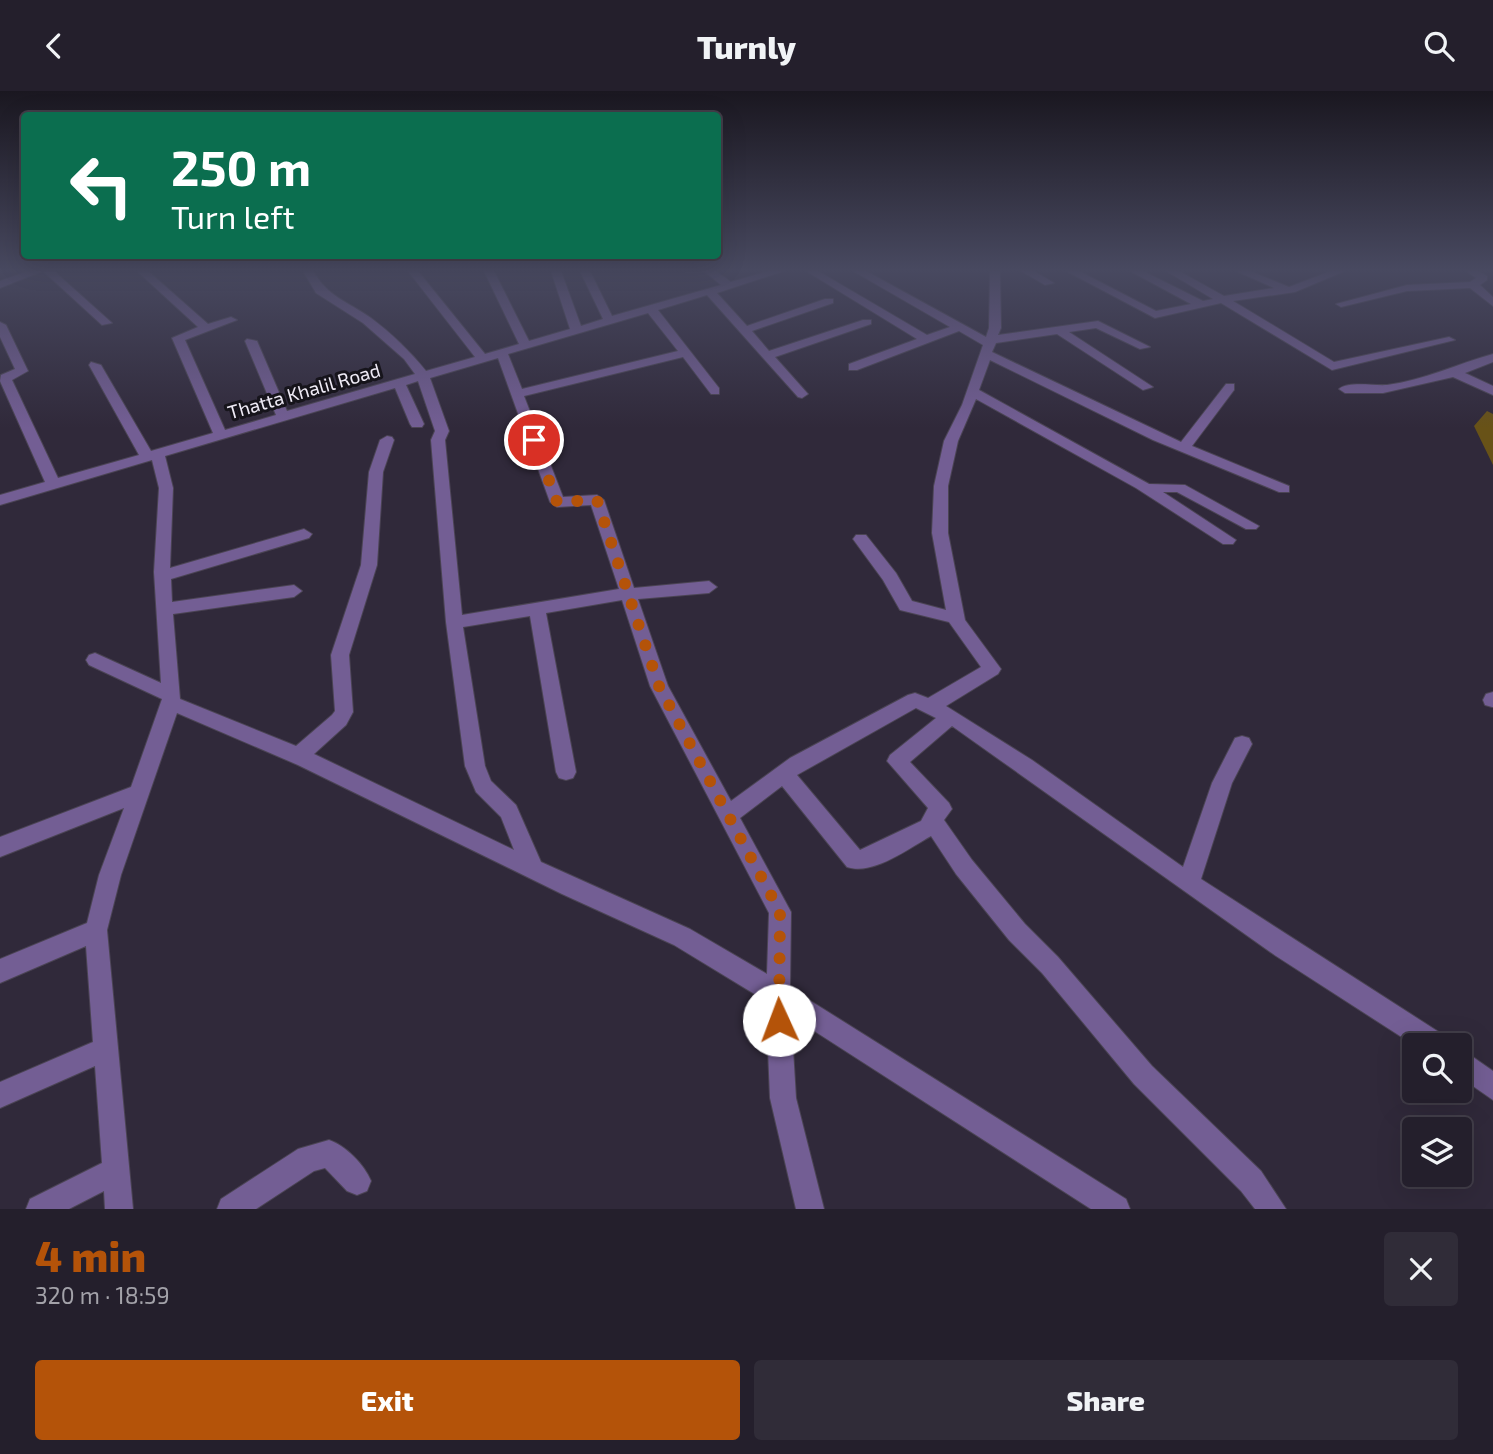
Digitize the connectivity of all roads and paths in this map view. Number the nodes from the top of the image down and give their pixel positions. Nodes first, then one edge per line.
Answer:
1 (200, 323) edge
2 (219, 323) edge
3 (369, 323) edge
4 (462, 323) edge
5 (515, 323) edge
6 (574, 323) edge
7 (601, 323) edge
8 (663, 323) edge
9 (739, 323) edge
10 (765, 323) edge
11 (863, 323) edge
12 (898, 323) edge
13 (953, 323) edge
14 (993, 323) edge
15 (1263, 323) edge
16 (0, 325) edge
17 (204, 327) junction
18 (960, 327) junction
19 (745, 330) junction
20 (1059, 330) junction
21 (577, 331) junction
22 (926, 340) junction
23 (1449, 340) dead end
24 (251, 341) dead end
25 (526, 346) junction
26 (990, 346) junction
27 (1144, 347) dead end
28 (686, 353) junction
29 (768, 355) junction
30 (492, 356) junction
31 (1493, 358) edge
32 (95, 365) dead end
33 (853, 367) dead end
34 (1455, 373) junction
35 (423, 376) junction
36 (399, 383) junction
37 (1147, 387) dead end
38 (1230, 387) dead end
39 (1345, 389) dead end
40 (715, 391) dead end
41 (971, 391) junction
42 (1493, 391) edge
43 (517, 394) junction
44 (802, 394) dead end
45 (284, 417) junction
46 (417, 424) dead end
47 (221, 436) junction
48 (387, 440) dead end
49 (1183, 448) junction
50 (153, 456) junction
51 (53, 484) junction
52 (1146, 488) junction
53 (1284, 489) dead end
54 (0, 499) edge
55 (1251, 526) dead end
56 (304, 534) dead end
57 (861, 539) dead end
58 (1228, 540) dead end
59 (163, 576) junction
60 (709, 587) dead end
61 (295, 591) dead end
62 (626, 594) junction
63 (537, 607) junction
64 (163, 609) junction
65 (956, 618) junction
66 (454, 622) junction
67 (95, 660) dead end
68 (171, 699) junction
69 (940, 711) junction
70 (1242, 744) dead end
71 (298, 756) junction
72 (566, 772) dead end
73 (785, 775) junction
74 (139, 793) junction
75 (728, 815) junction
76 (935, 824) junction
77 (0, 847) edge
78 (534, 869) junction
79 (1189, 883) junction
80 (96, 930) junction
81 (0, 971) edge
82 (778, 994) junction
83 (1418, 1033) edge
84 (105, 1049) junction
85 (1472, 1070) edge
86 (1493, 1087) edge
87 (0, 1095) edge
88 (116, 1170) junction
89 (357, 1181) dead end
90 (40, 1209) edge
91 (119, 1209) edge
92 (231, 1209) edge
93 (810, 1209) edge
94 (1116, 1209) edge
95 (1272, 1209) edge

1 - 17 street
2 - 17 street
3 - 35 street
4 - 30 street
5 - 25 street
6 - 21 street
7 - 21 street, Thatta Khalil Road
8 - 28 street
9 - 19 street
10 - 19 street
11 - 29 street
12 - 22 street
13 - 18 street
14 - 26 street
15 - 23 street
16 - 51 street
17 - 47 street
18 - 22 street
18 - 26 street
19 - 29 street
20 - 26 street
20 - 27 street
20 - 37 street
21 - 25 street, Thatta Khalil Road
22 - 33 street
24 - 45 street
25 - 30 street, Thatta Khalil Road
26 - 41 street
26 - 49 street
28 - 40 street
28 - 43 street
29 - 44 street
30 - 35 street, Thatta Khalil Road
30 - 43 street
31 - 34 street
32 - 50 street
34 - 39 street
34 - 42 street
35 - 36 street, Thatta Khalil Road
35 - 66 street
36 - 45 street, Thatta Khalil Road
36 - 46 street
38 - 49 street
41 - 52 street
41 - 65 street
43 - 62 street
45 - 47 street, Thatta Khalil Road
47 - 50 street, Thatta Khalil Road
48 - 71 street
49 - 53 street
50 - 51 street, Thatta Khalil Road
50 - 59 street
51 - 54 street, Thatta Khalil Road
52 - 55 street
52 - 58 street
56 - 59 street
57 - 65 street
59 - 64 street
60 - 62 street
61 - 64 street
62 - 63 street
62 - 75 street
63 - 66 street
63 - 72 street
64 - 68 street
65 - 69 street
66 - 78 street
67 - 68 street
68 - 71 street
68 - 74 street
69 - 73 street
69 - 76 street
69 - 79 street
70 - 79 street
71 - 78 street
73 - 75 street
73 - 76 street
74 - 77 street
74 - 80 street
75 - 82 street
76 - 95 street
78 - 82 street
79 - 83 street
80 - 81 street
80 - 84 street
82 - 93 street
82 - 94 street
84 - 87 street
84 - 88 street
85 - 86 street
88 - 90 street
88 - 91 street
89 - 92 street

